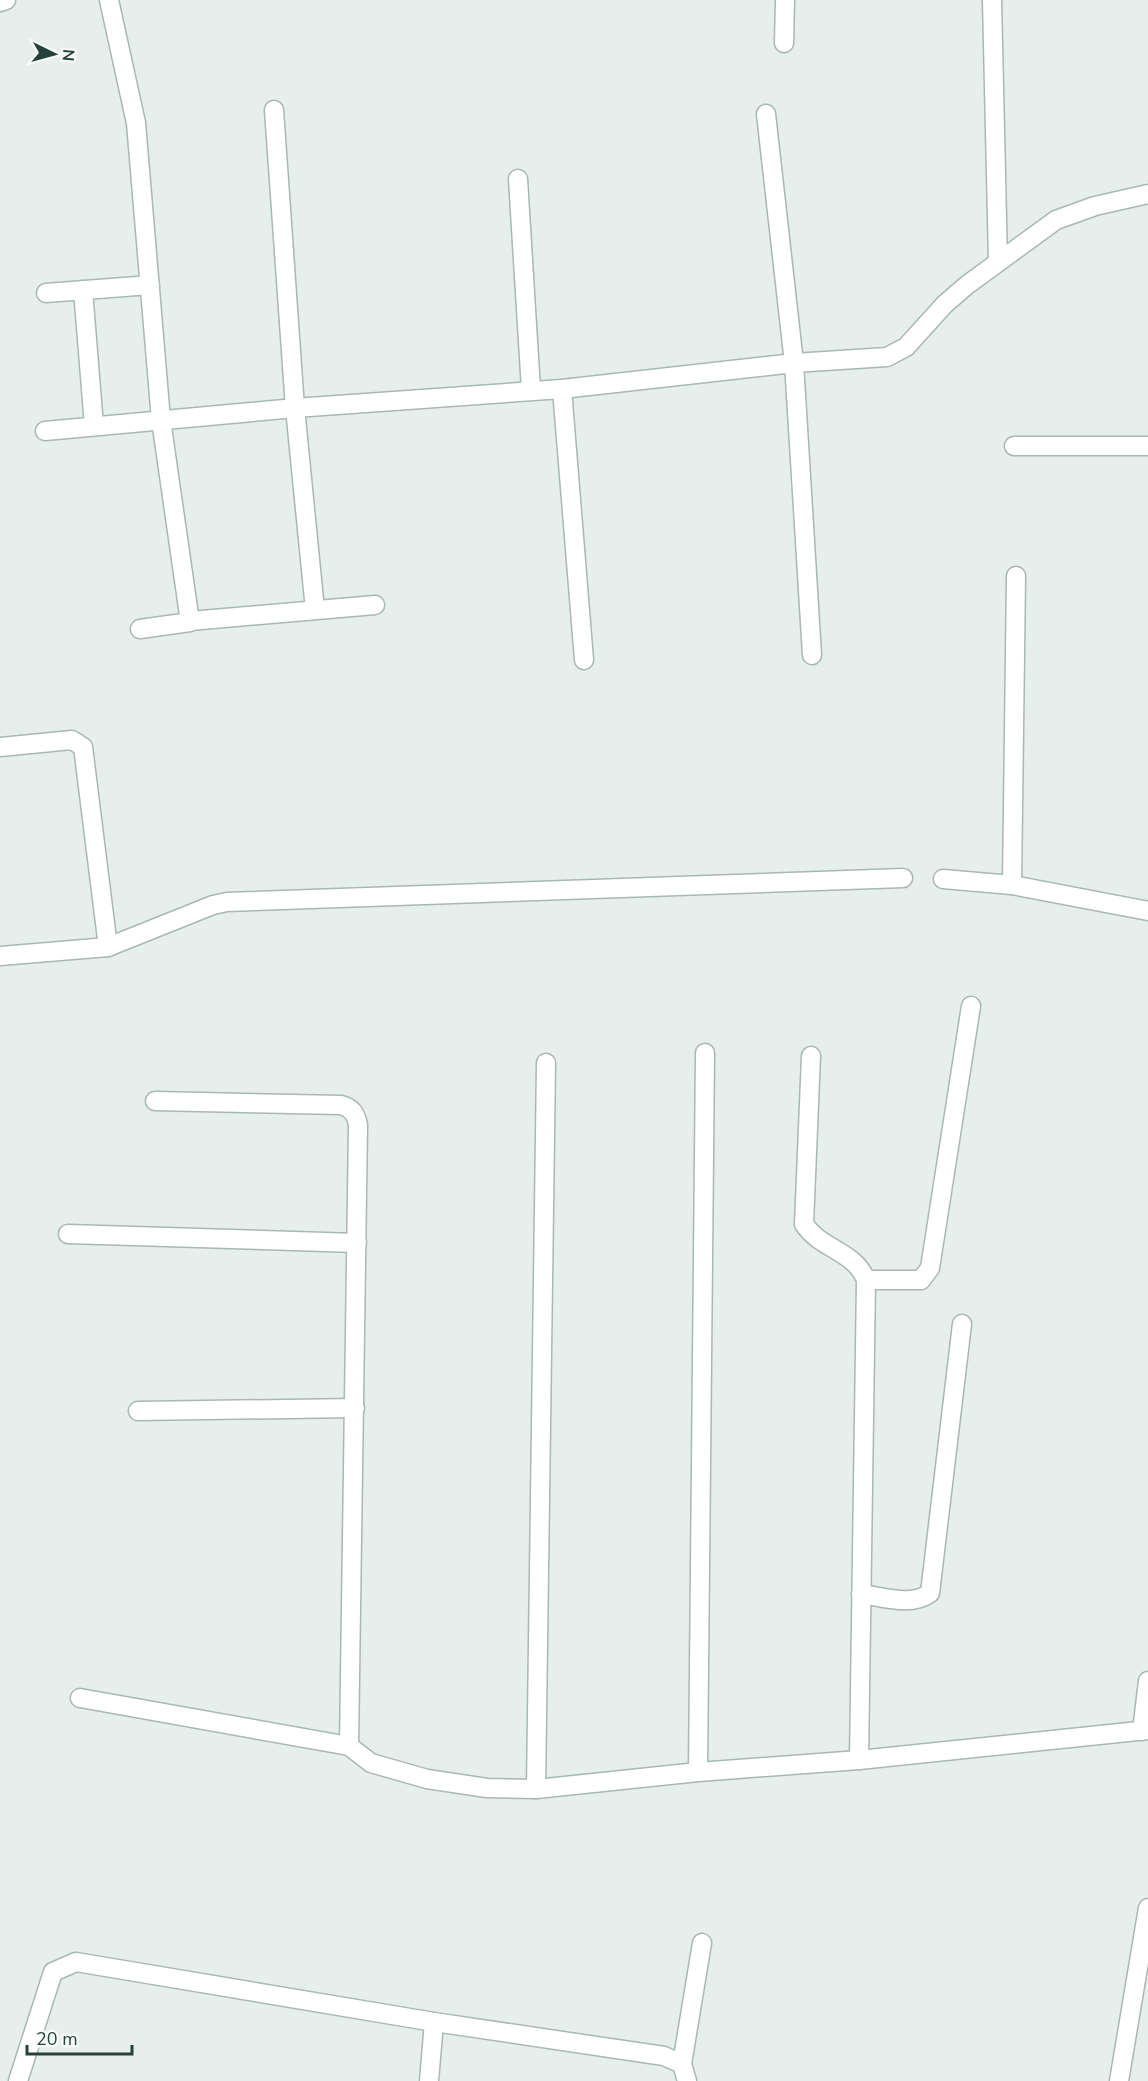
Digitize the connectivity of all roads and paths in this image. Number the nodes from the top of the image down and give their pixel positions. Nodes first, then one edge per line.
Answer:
1 (6, 0) edge
2 (109, 0) edge
3 (785, 0) edge
4 (992, 0) edge
5 (0, 2) edge
6 (784, 43) dead end
7 (274, 110) dead end
8 (766, 114) dead end
9 (518, 179) dead end
10 (1148, 195) edge
11 (998, 262) junction
12 (150, 285) junction
13 (83, 290) junction
14 (46, 293) dead end
15 (794, 363) junction
16 (562, 389) junction
17 (531, 390) junction
18 (295, 408) junction
19 (160, 420) junction
20 (94, 426) junction
21 (45, 431) dead end
22 (1014, 446) dead end
23 (1148, 446) edge
24 (1016, 576) dead end
25 (375, 605) dead end
26 (315, 610) junction
27 (190, 621) junction
28 (140, 629) dead end
29 (812, 655) dead end
30 (584, 660) dead end
31 (0, 747) edge
32 (903, 878) dead end
33 (943, 879) dead end
34 (1012, 885) junction
35 (1148, 911) edge
36 (108, 947) junction
37 (0, 956) edge
38 (971, 1006) dead end
39 (705, 1053) dead end
40 (811, 1056) dead end
41 (546, 1063) dead end
42 (155, 1101) dead end
43 (68, 1234) dead end
44 (357, 1243) junction
45 (866, 1280) junction
46 (962, 1324) dead end
47 (355, 1408) junction
48 (138, 1411) dead end
49 (861, 1594) junction
50 (1148, 1681) edge
51 (80, 1698) dead end
52 (1145, 1731) edge
53 (349, 1746) junction
54 (859, 1760) junction
55 (698, 1772) junction
56 (536, 1789) junction
57 (1148, 1908) edge
58 (702, 1943) dead end
59 (434, 2022) junction
60 (684, 2073) edge
61 (18, 2081) edge
62 (429, 2081) edge
63 (1119, 2081) edge

1 - 5 street
2 - 12 street
3 - 6 street
4 - 11 street
7 - 18 street
8 - 15 street
9 - 17 street
10 - 11 street
11 - 15 street
12 - 13 street
12 - 19 street
13 - 14 street
13 - 20 street
15 - 16 street
15 - 29 street
16 - 17 street
16 - 30 street
17 - 18 street
18 - 19 street
18 - 26 street
19 - 20 street
19 - 27 street
20 - 21 street
22 - 23 street
24 - 34 street
25 - 26 street
26 - 27 street
27 - 28 street
31 - 36 street
32 - 36 street
33 - 34 street
34 - 35 street
36 - 37 street
38 - 45 street
39 - 55 street
40 - 45 street
41 - 56 street
42 - 44 street
43 - 44 street
44 - 47 street
45 - 49 street
46 - 49 street
47 - 48 street
47 - 53 street
49 - 54 street
50 - 52 street
51 - 53 street
52 - 54 street
53 - 56 street
54 - 55 street
55 - 56 street
57 - 63 street
58 - 60 street
59 - 60 street
59 - 61 street
59 - 62 street

